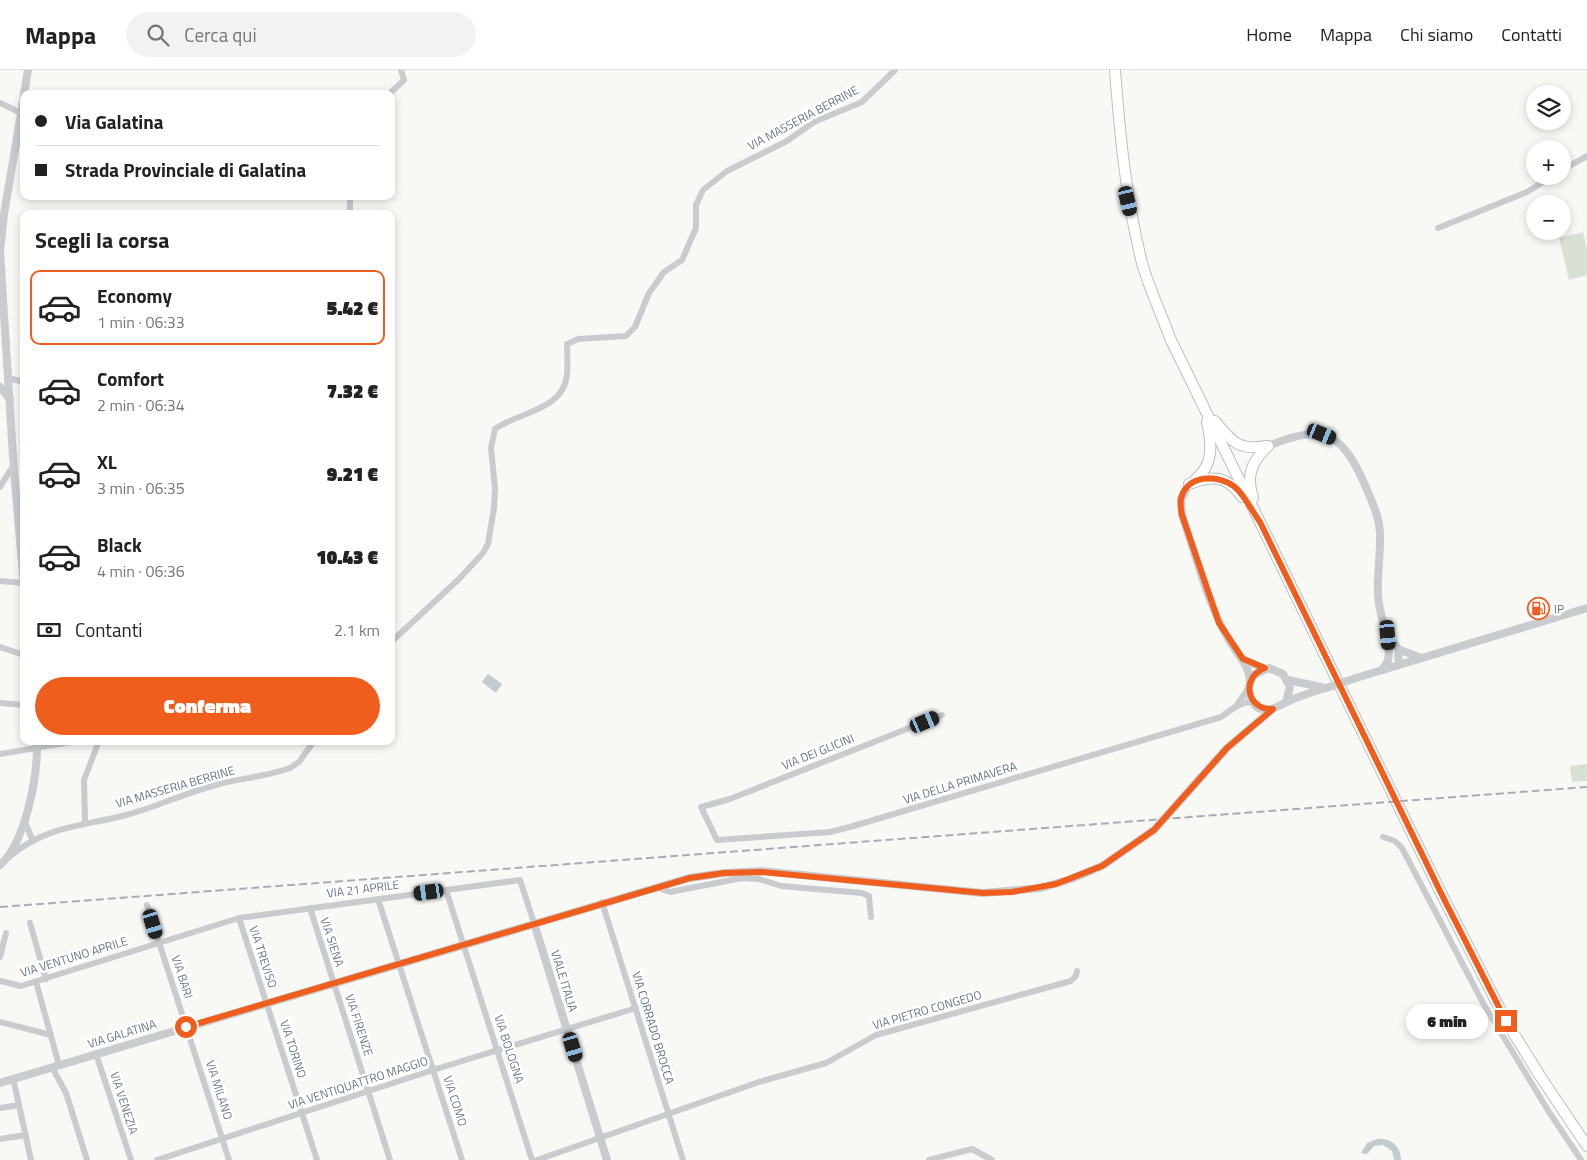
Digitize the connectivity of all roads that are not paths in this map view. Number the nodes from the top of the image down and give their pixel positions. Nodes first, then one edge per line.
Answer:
1 (28, 70) edge
2 (401, 70) edge
3 (895, 70) edge
4 (1115, 70) edge
5 (25, 90) edge
6 (393, 90) edge
7 (0, 104) edge
8 (20, 113) edge
9 (20, 119) edge
10 (1587, 156) edge
11 (1571, 165) edge
12 (1537, 185) edge
13 (1438, 228) dead end
14 (7, 354) junction
15 (0, 365) edge
16 (4, 377) edge
17 (20, 381) edge
18 (0, 387) edge
19 (10, 399) junction
20 (1204, 407) junction
21 (1268, 446) junction
22 (13, 466) junction
23 (1189, 484) junction
24 (0, 487) edge
25 (20, 505) edge
26 (1260, 522) junction
27 (0, 581) edge
28 (20, 584) edge
29 (1587, 608) edge
30 (1388, 635) junction
31 (395, 638) edge
32 (0, 647) edge
33 (1398, 649) junction
34 (1390, 652) junction
35 (20, 653) edge
36 (1421, 658) junction
37 (1243, 659) junction
38 (1399, 664) junction
39 (1265, 668) junction
40 (1382, 670) junction
41 (1288, 680) junction
42 (1249, 685) junction
43 (1326, 688) junction
44 (1286, 702) junction
45 (0, 703) edge
46 (1256, 704) junction
47 (20, 705) edge
48 (1237, 706) junction
49 (1273, 709) junction
50 (942, 715) dead end
51 (1250, 727) junction
52 (33, 745) edge
53 (37, 745) edge
54 (97, 745) edge
55 (311, 745) edge
56 (0, 754) edge
57 (701, 808) joint
58 (25, 817) junction
59 (85, 822) junction
60 (1383, 837) dead end
61 (32, 839) junction
62 (3, 863) edge
63 (656, 887) junction
64 (446, 890) junction
65 (378, 899) junction
66 (602, 902) junction
67 (147, 905) dead end
68 (310, 908) junction
69 (871, 917) dead end
70 (239, 918) junction
71 (30, 923) dead end
72 (534, 923) junction
73 (6, 933) dead end
74 (159, 943) junction
75 (464, 945) junction
76 (0, 957) edge
77 (398, 964) junction
78 (1077, 971) dead end
79 (46, 979) junction
80 (0, 981) edge
81 (36, 982) junction
82 (334, 982) junction
83 (266, 1002) junction
84 (636, 1008) junction
85 (0, 1022) edge
86 (186, 1027) junction
87 (567, 1029) junction
88 (51, 1035) junction
89 (498, 1051) junction
90 (96, 1054) junction
91 (55, 1066) junction
92 (433, 1070) junction
93 (1540, 1076) junction
94 (13, 1078) junction
95 (1530, 1081) junction
96 (0, 1082) edge
97 (368, 1092) junction
98 (19, 1105) junction
99 (0, 1108) edge
100 (302, 1114) junction
101 (668, 1114) junction
102 (26, 1135) junction
103 (601, 1138) junction
104 (0, 1139) edge
105 (222, 1139) junction
106 (1587, 1146) edge
107 (31, 1160) edge
108 (86, 1160) edge
109 (131, 1160) edge
110 (157, 1160) edge
111 (229, 1160) edge
112 (317, 1160) edge
113 (390, 1160) edge
114 (462, 1160) edge
115 (532, 1160) edge
116 (537, 1160) edge
117 (607, 1160) edge
118 (683, 1160) edge
119 (929, 1160) edge
120 (992, 1160) edge
121 (1581, 1160) edge

1 - 5 street
2 - 6 street
3 - 31 street, VIA MASSERIA BERRINE
4 - 20 main road
7 - 8 street
9 - 14 street
10 - 11 street
12 - 13 street
14 - 15 street
14 - 16 street
16 - 17 street
16 - 19 street
18 - 19 street
19 - 22 street
20 - 21 main road
20 - 23 main road
20 - 26 main road
21 - 26 main road
21 - 30 street
22 - 24 street
22 - 25 street
23 - 26 main road
23 - 37 street
26 - 93 main road
27 - 28 street
29 - 36 street
30 - 33 street
30 - 34 street
32 - 35 street
33 - 36 street
33 - 38 street
34 - 38 street
34 - 40 street
36 - 38 street
37 - 39 street
37 - 42 street
38 - 40 street
39 - 41 street
39 - 42 street, VIA DELLA PRIMAVERA
40 - 43 street, bridge
41 - 43 street
41 - 44 street
42 - 46 street
42 - 48 street, VIA DELLA PRIMAVERA
43 - 44 street
44 - 49 street
45 - 47 street
46 - 48 street, VIA DELLA PRIMAVERA
46 - 49 street, VIA DELLA PRIMAVERA
46 - 51 street, VIA GALATINA
48 - 57 street, VIA DELLA PRIMAVERA
49 - 51 street, VIA GALATINA
50 - 57 street, VIA DEI GLICINI
51 - 63 street, VIA GALATINA
52 - 56 street
53 - 58 street
54 - 59 street
55 - 59 street, VIA MASSERIA BERRINE
58 - 61 street
58 - 62 street
59 - 61 street, VIA MASSERIA BERRINE
60 - 95 street
61 - 62 street
63 - 66 street, VIA GALATINA
63 - 69 street
64 - 65 street, VIA 21 APRILE
64 - 72 street, VIA 21 APRILE
64 - 75 street, VIA BOLOGNA
65 - 68 street, VIA 21 APRILE
65 - 77 street, VIA COMO
66 - 72 street, VIA GALATINA
66 - 84 street, VIA CORRADO BROCCA
67 - 74 street, VIA BARI
68 - 70 street, VIA 21 APRILE
68 - 82 street, VIA SIENA
70 - 74 street, VIA VENTUNO APRILE
70 - 83 street, VIA TREVISO
71 - 79 street
72 - 75 street, VIA GALATINA
72 - 87 street, VIALE ITALIA
73 - 76 street
74 - 79 street, VIA VENTUNO APRILE
74 - 86 street, VIA BARI
75 - 77 street, VIA GALATINA
75 - 89 street, VIA BOLOGNA
77 - 82 street, VIA GALATINA
77 - 92 street, VIA COMO
78 - 101 street, VIA PIETRO CONGEDO
79 - 81 street, VIA VENTUNO APRILE
80 - 81 street, VIA VENTUNO APRILE
81 - 88 street
82 - 83 street, VIA GALATINA
82 - 97 street, VIA FIRENZE
83 - 86 street, VIA GALATINA
83 - 100 street, VIA TORINO
84 - 87 street, VIA VENTIQUATTRO MAGGIO
84 - 101 street, VIA CORRADO BROCCA
85 - 88 street
86 - 90 street, VIA GALATINA
86 - 105 street, VIA MILANO
87 - 89 street, VIA VENTIQUATTRO MAGGIO
87 - 103 street, VIALE ITALIA
88 - 91 street
89 - 92 street, VIA VENTIQUATTRO MAGGIO
89 - 115 street, VIA BOLOGNA
90 - 91 street, VIA GALATINA
90 - 109 street, VIA VENEZIA
91 - 94 street, VIA GALATINA
91 - 108 street
92 - 97 street, VIA VENTIQUATTRO MAGGIO
92 - 114 street, VIA COMO
93 - 95 street
93 - 106 main road
94 - 96 street, VIA GALATINA
94 - 98 street
95 - 121 street
97 - 100 street, VIA VENTIQUATTRO MAGGIO
97 - 113 street, VIA FIRENZE
98 - 99 street
98 - 102 street
100 - 105 street, VIA VENTIQUATTRO MAGGIO
100 - 112 street, VIA TORINO
101 - 103 street, VIA PIETRO CONGEDO
101 - 118 street, VIA CORRADO BROCCA
102 - 104 street
102 - 107 street
103 - 116 street, VIA PIETRO CONGEDO
103 - 117 street, VIALE ITALIA
105 - 110 street, VIA VENTIQUATTRO MAGGIO
105 - 111 street, VIA MILANO
119 - 120 street

